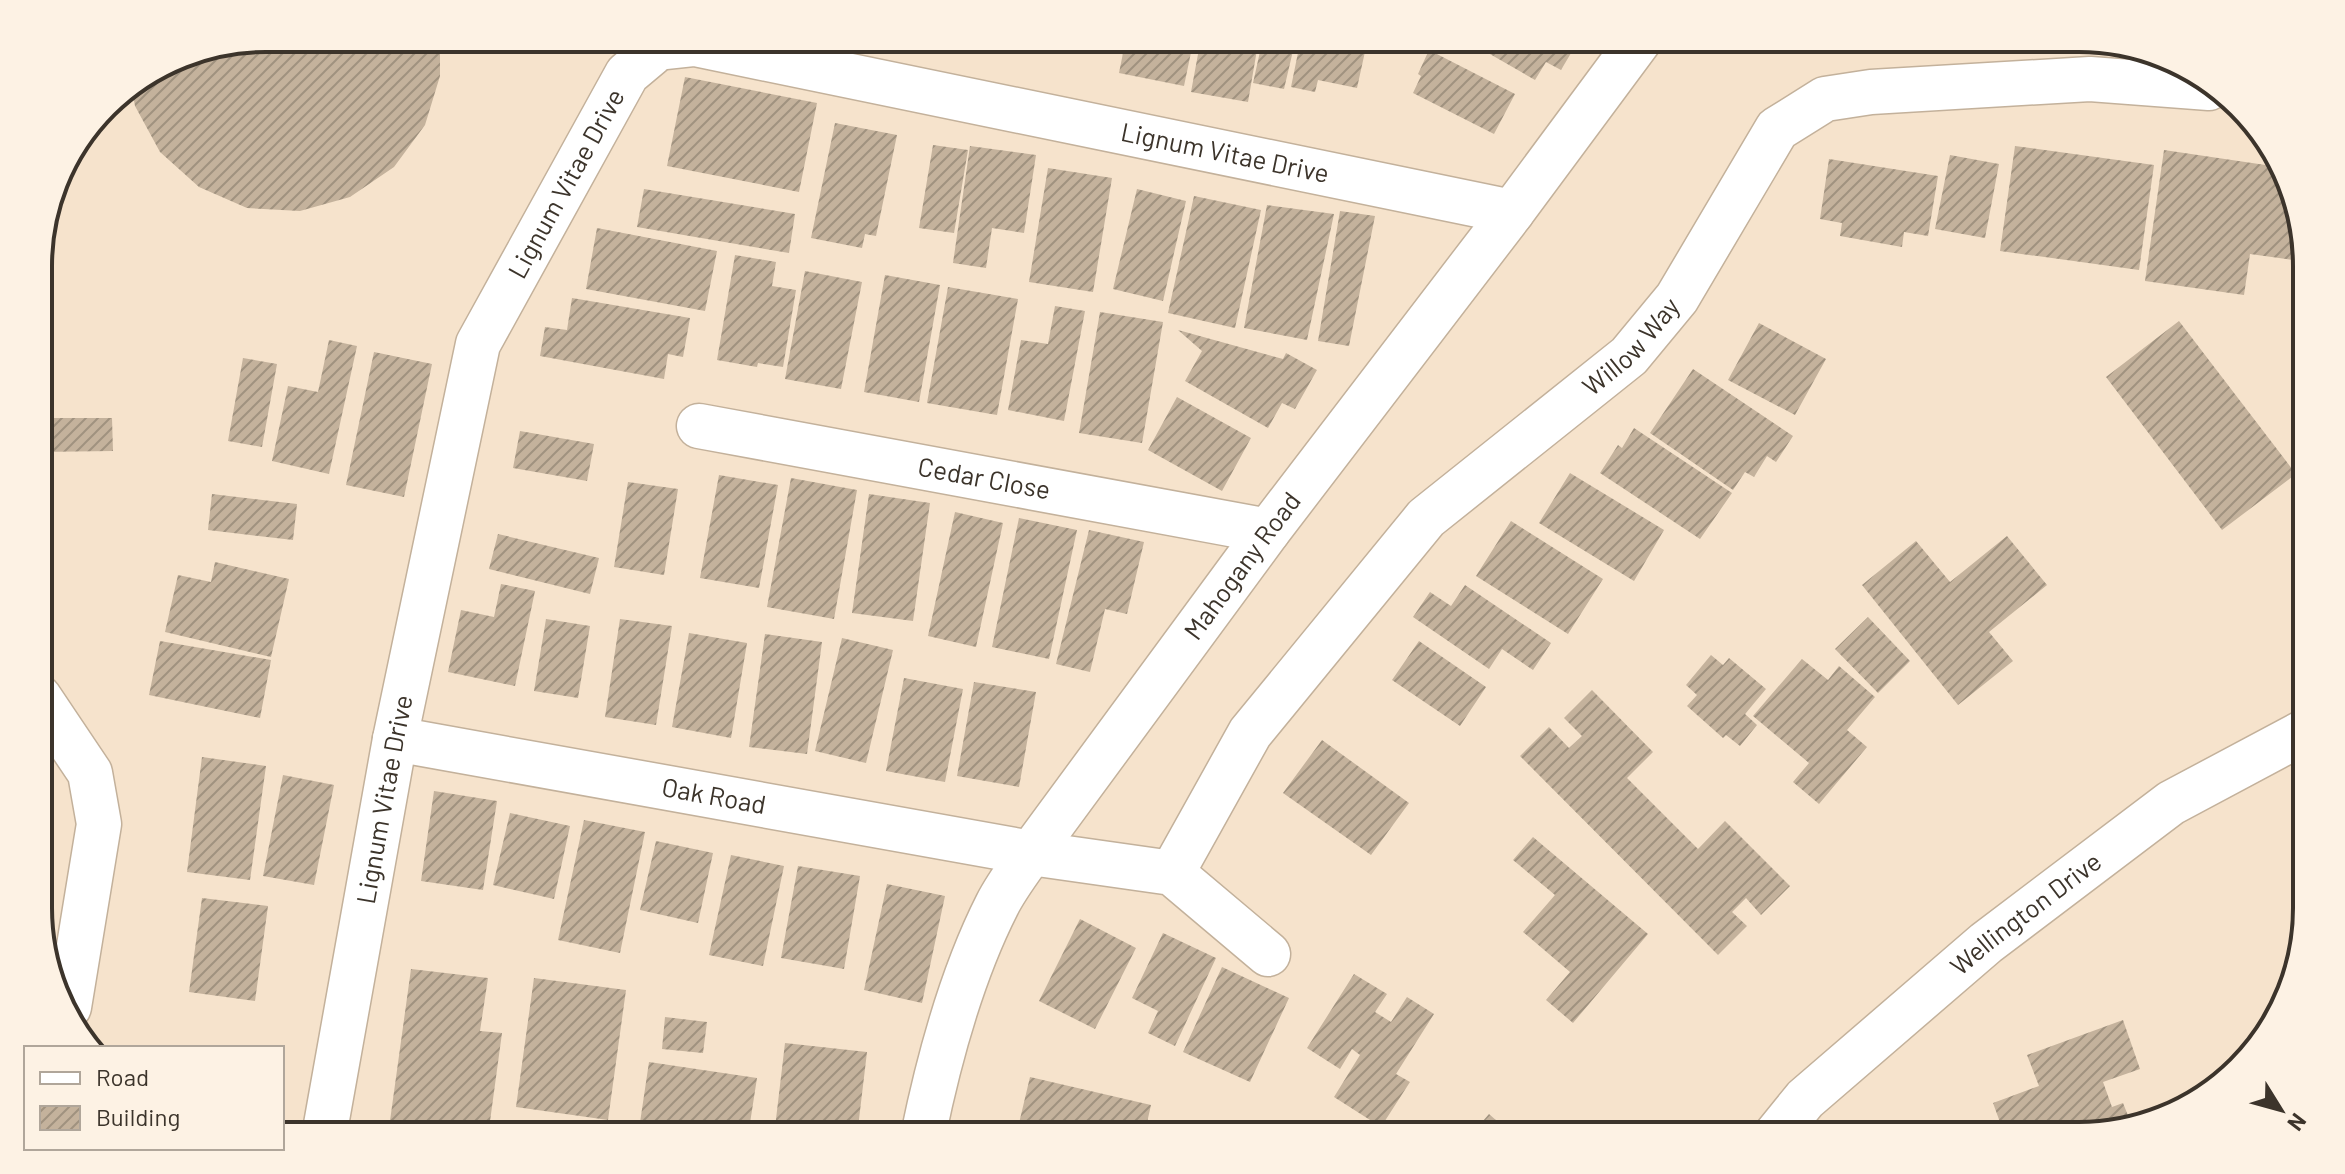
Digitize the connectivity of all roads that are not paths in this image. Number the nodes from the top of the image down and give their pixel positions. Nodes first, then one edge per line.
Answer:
1 (653, 52) edge
2 (734, 52) edge
3 (1631, 52) edge
4 (2196, 87) edge
5 (1512, 212) junction
6 (699, 426) dead end
7 (1268, 531) junction
8 (52, 716) edge
9 (2293, 738) edge
10 (395, 739) junction
11 (1031, 853) junction
12 (1172, 873) junction
13 (1268, 954) dead end
14 (71, 996) edge
15 (327, 1122) edge
16 (926, 1122) edge
17 (1786, 1122) edge

1 - 10 street, Lignum Vitae Drive
2 - 5 street, Lignum Vitae Drive
3 - 5 street, Mahogany Road
4 - 12 street, Willow Way
5 - 7 street, Mahogany Road
6 - 7 street, Cedar Close
7 - 11 street, Mahogany Road
8 - 14 street
9 - 17 street, Wellington Drive
10 - 11 street, Oak Road
10 - 15 street, Lignum Vitae Drive
11 - 12 street
11 - 16 street, Mahogany Road
12 - 13 street

